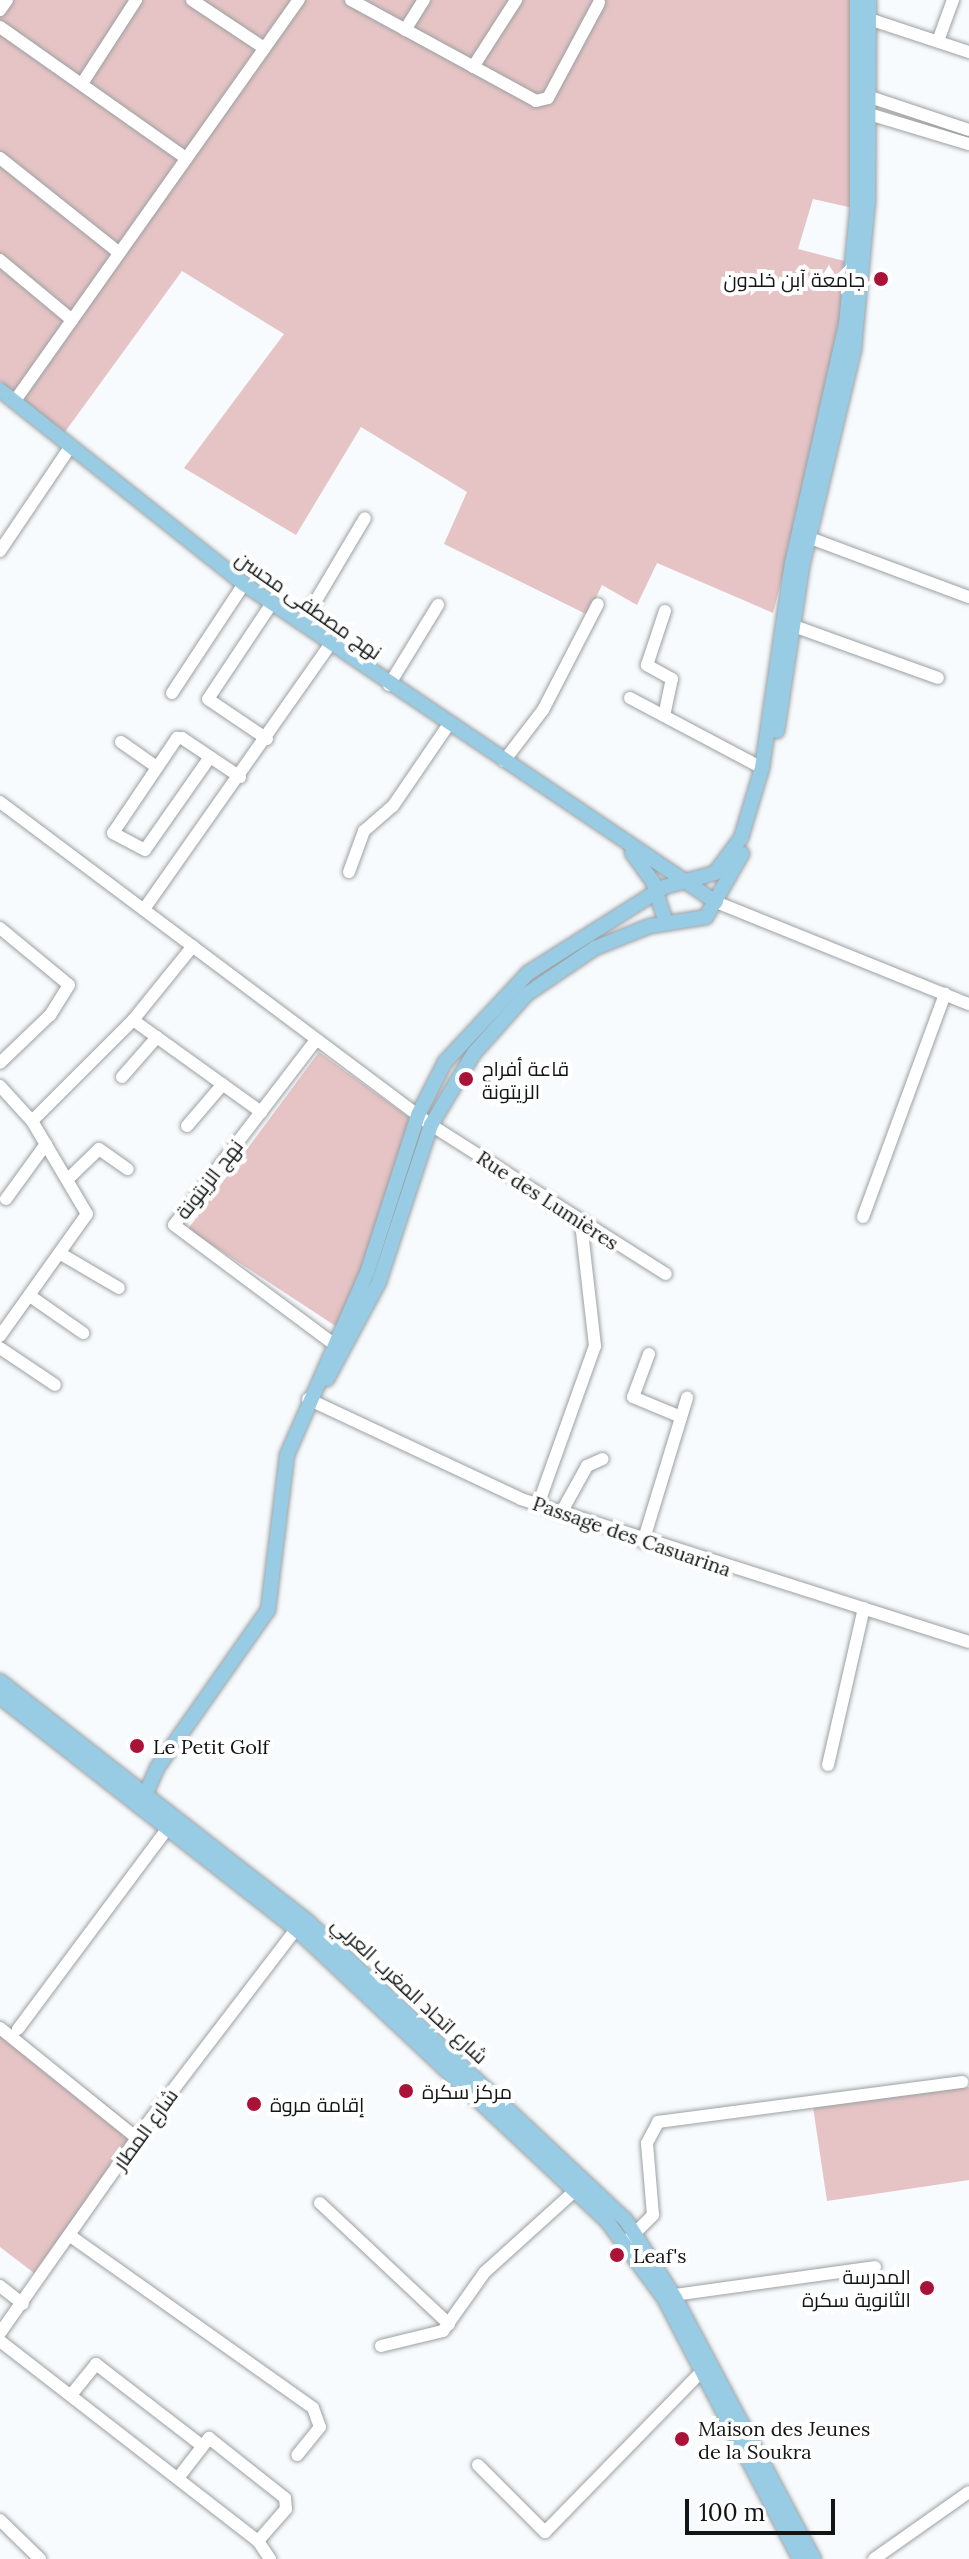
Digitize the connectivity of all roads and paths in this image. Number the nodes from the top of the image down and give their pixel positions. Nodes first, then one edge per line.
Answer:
1 (7, 0) edge
2 (136, 0) edge
3 (192, 0) edge
4 (299, 0) edge
5 (351, 0) edge
6 (424, 0) edge
7 (516, 0) edge
8 (869, 0) edge
9 (953, 0) edge
10 (598, 1) edge
11 (0, 10) edge
12 (861, 11) edge
13 (0, 27) edge
14 (405, 30) junction
15 (938, 41) junction
16 (264, 48) junction
17 (969, 52) edge
18 (473, 67) junction
19 (83, 82) junction
20 (870, 97) junction
21 (869, 114) junction
22 (969, 130) edge
23 (969, 144) edge
24 (0, 158) edge
25 (186, 158) junction
26 (118, 252) junction
27 (0, 260) edge
28 (72, 320) junction
29 (0, 390) edge
30 (14, 402) junction
31 (68, 450) junction
32 (365, 518) dead end
33 (804, 536) junction
34 (0, 551) edge
35 (244, 584) junction
36 (969, 597) edge
37 (272, 603) junction
38 (598, 604) dead end
39 (438, 605) dead end
40 (665, 611) dead end
41 (302, 624) junction
42 (791, 625) junction
43 (331, 643) junction
44 (938, 678) dead end
45 (389, 685) junction
46 (172, 693) dead end
47 (630, 698) dead end
48 (664, 716) junction
49 (449, 724) junction
50 (267, 739) junction
51 (121, 742) dead end
52 (210, 757) junction
53 (504, 761) junction
54 (155, 766) junction
55 (762, 768) junction
56 (240, 777) junction
57 (0, 802) edge
58 (610, 833) junction
59 (349, 872) dead end
60 (689, 881) junction
61 (656, 893) junction
62 (716, 902) junction
63 (147, 905) junction
64 (666, 923) junction
65 (0, 928) edge
66 (193, 946) junction
67 (945, 994) junction
68 (969, 1004) edge
69 (133, 1020) junction
70 (157, 1037) junction
71 (316, 1040) junction
72 (0, 1063) edge
73 (122, 1077) dead end
74 (223, 1084) junction
75 (0, 1086) edge
76 (261, 1112) junction
77 (418, 1115) junction
78 (32, 1121) junction
79 (431, 1125) junction
80 (187, 1126) dead end
81 (46, 1144) junction
82 (128, 1169) dead end
83 (68, 1179) junction
84 (6, 1199) dead end
85 (863, 1217) dead end
86 (581, 1223) junction
87 (61, 1254) junction
88 (666, 1274) dead end
89 (119, 1288) dead end
90 (30, 1296) junction
91 (83, 1333) dead end
92 (0, 1336) edge
93 (0, 1348) edge
94 (339, 1349) junction
95 (649, 1354) dead end
96 (55, 1385) dead end
97 (687, 1398) dead end
98 (308, 1404) junction
99 (681, 1417) junction
100 (603, 1459) dead end
101 (538, 1505) junction
102 (561, 1513) junction
103 (643, 1542) junction
104 (863, 1611) junction
105 (969, 1642) edge
106 (969, 1649) edge
107 (0, 1681) edge
108 (0, 1697) edge
109 (828, 1765) dead end
110 (157, 1768) junction
111 (127, 1788) junction
112 (144, 1802) junction
113 (168, 1828) junction
114 (296, 1929) junction
115 (0, 2028) edge
116 (18, 2029) dead end
117 (962, 2082) dead end
118 (138, 2139) junction
119 (577, 2189) junction
120 (320, 2203) dead end
121 (69, 2235) junction
122 (630, 2239) junction
123 (875, 2267) dead end
124 (0, 2286) edge
125 (674, 2295) junction
126 (23, 2304) junction
127 (449, 2324) junction
128 (1, 2333) edge
129 (381, 2346) dead end
130 (701, 2372) junction
131 (71, 2395) junction
132 (201, 2445) junction
133 (297, 2455) dead end
134 (478, 2465) dead end
135 (178, 2478) junction
136 (969, 2492) edge
137 (0, 2520) edge
138 (262, 2553) edge
139 (40, 2559) edge
140 (800, 2559) edge
141 (814, 2559) edge
142 (874, 2559) edge

1 - 11 street
2 - 19 street
3 - 16 street
4 - 16 street
5 - 14 street
6 - 14 street
7 - 18 street
8 - 12 main road
9 - 15 street
10 - 18 street
12 - 15 street
12 - 20 main road
12 - 33 main road
13 - 19 street
14 - 18 street
15 - 17 street
16 - 25 street
19 - 25 street
20 - 21 main road
20 - 22 street
21 - 23 street
21 - 33 main road
24 - 26 street
25 - 26 street
26 - 28 street
27 - 28 street
28 - 30 street
29 - 30 main road, نهج مصطفى محسن
30 - 31 main road, نهج مصطفى محسن
31 - 34 street
31 - 35 main road, نهج مصطفى محسن
32 - 41 street
33 - 36 street
33 - 42 main road
33 - 55 main road
35 - 37 main road, نهج مصطفى محسن
35 - 46 street
37 - 41 main road, نهج مصطفى محسن
37 - 50 street
38 - 53 street
39 - 45 street
40 - 48 street
41 - 43 main road, نهج مصطفى محسن
42 - 44 street
42 - 62 main road
43 - 45 main road, نهج مصطفى محسن
43 - 50 street
45 - 49 main road, نهج مصطفى محسن
47 - 48 street
48 - 55 street
49 - 53 main road, نهج مصطفى محسن
49 - 59 street
50 - 56 street
51 - 54 street
52 - 54 street
52 - 54 street
52 - 56 street
53 - 58 main road, نهج مصطفى محسن
55 - 60 main road
56 - 63 street
57 - 63 street, Rue des Lumières
58 - 60 main road, نهج مصطفى محسن
58 - 61 main road, نهج مصطفى محسن
60 - 61 main road
60 - 62 main road, نهج مصطفى محسن
61 - 64 main road, نهج مصطفى محسن
61 - 77 main road
62 - 64 main road
62 - 67 street
63 - 66 street, Rue des Lumières
64 - 79 main road
65 - 72 street
66 - 69 street
66 - 71 street, Rue des Lumières
67 - 68 street
67 - 85 street
69 - 70 street
69 - 78 street
70 - 73 street
70 - 74 street
71 - 76 street, نهج الزيتونة
71 - 77 street, Rue des Lumières
74 - 76 street
74 - 80 street
75 - 78 street
76 - 94 street, نهج الزيتونة
77 - 79 street, Rue des Lumières
77 - 94 main road
78 - 81 street
79 - 86 street, Rue des Lumières
79 - 94 main road
81 - 83 street
81 - 84 street
82 - 83 street
83 - 87 street
86 - 88 street, Rue des Lumières
86 - 101 street
87 - 89 street
87 - 90 street
90 - 91 street
90 - 92 street
93 - 96 street
94 - 98 main road
95 - 99 street
97 - 99 street
98 - 101 street, Passage des Casuarina
98 - 110 main road
99 - 103 street
100 - 102 street
101 - 102 street, Passage des Casuarina
102 - 103 street, Passage des Casuarina
103 - 104 street, Passage des Casuarina
104 - 105 street, Passage des Casuarina
104 - 106 street
104 - 109 street
107 - 111 main road, شارع اتحاد المغرب العربي
108 - 111 main road, شارع اتحاد المغرب العربي
110 - 111 main road
110 - 112 main road
111 - 112 main road, شارع اتحاد المغرب العربي
112 - 113 main road, شارع اتحاد المغرب العربي
112 - 122 main road, شارع اتحاد المغرب العربي
113 - 114 main road, شارع اتحاد المغرب العربي
113 - 116 street
114 - 118 street, شارع المطار
114 - 119 main road, شارع اتحاد المغرب العربي
115 - 118 street
117 - 122 street
118 - 121 street, شارع المطار
119 - 122 main road, شارع اتحاد المغرب العربي
119 - 127 street
120 - 127 street
121 - 126 street, شارع المطار
121 - 133 street
122 - 125 main road, شارع اتحاد المغرب العربي
122 - 130 main road, شارع اتحاد المغرب العربي
123 - 125 street
124 - 126 street
125 - 141 main road, شارع اتحاد المغرب العربي
126 - 128 street, شارع المطار
127 - 129 street
128 - 131 street
130 - 134 street
130 - 140 main road, شارع اتحاد المغرب العربي
131 - 132 street
131 - 135 street
132 - 135 street
132 - 138 street
135 - 138 street
136 - 142 street
137 - 139 street

